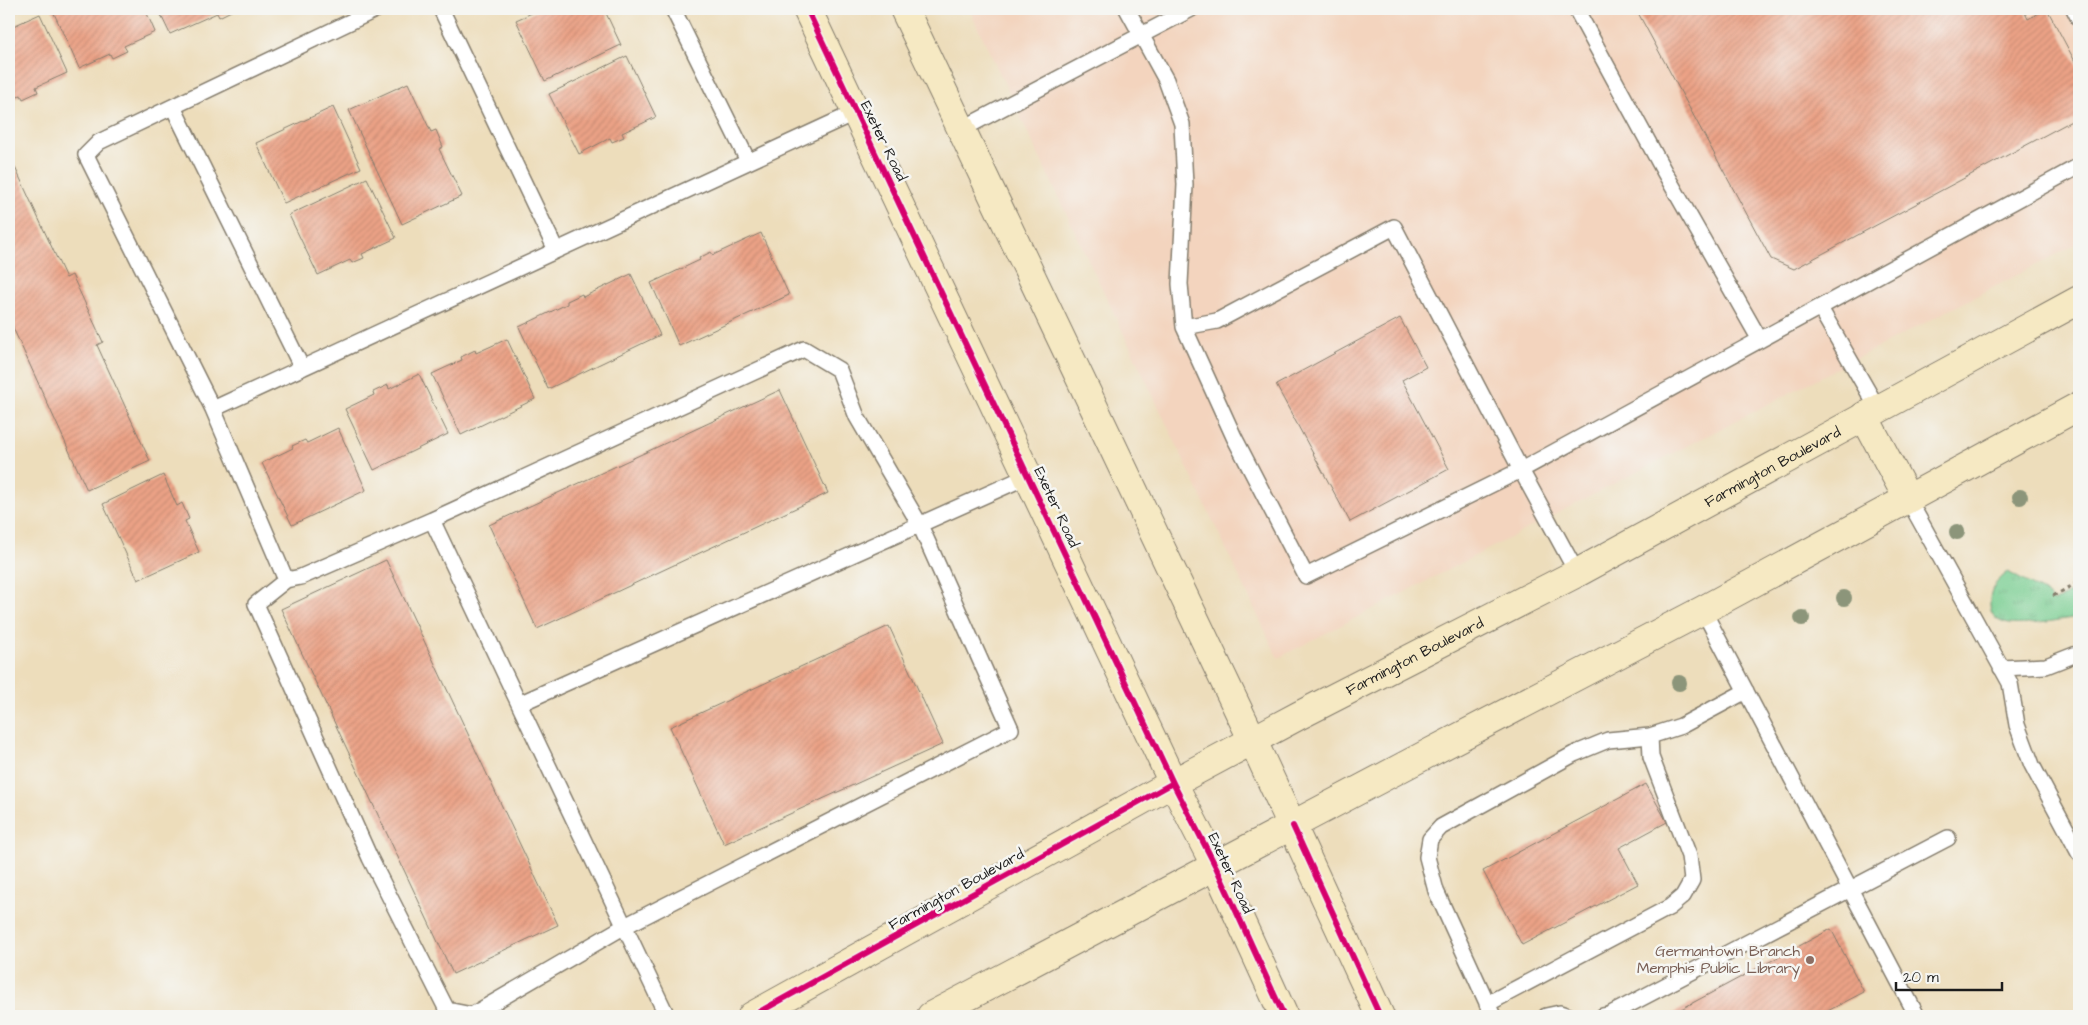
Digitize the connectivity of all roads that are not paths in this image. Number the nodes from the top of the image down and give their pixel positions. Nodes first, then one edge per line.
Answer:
1 (377, 9) edge
2 (440, 9) edge
3 (673, 9) edge
4 (807, 9) edge
5 (904, 9) edge
6 (1127, 9) edge
7 (1191, 9) edge
8 (1576, 9) edge
9 (2074, 9) edge
10 (2079, 20) edge
11 (1142, 35) junction
12 (172, 107) junction
13 (856, 112) junction
14 (962, 129) junction
15 (748, 161) junction
16 (2079, 166) edge
17 (556, 250) junction
18 (2079, 300) edge
19 (1820, 308) junction
20 (2079, 321) edge
21 (1184, 327) junction
22 (1760, 340) junction
23 (1983, 352) junction
24 (302, 368) junction
25 (2079, 406) edge
26 (213, 409) junction
27 (1871, 413) junction
28 (1521, 470) junction
29 (1028, 476) junction
30 (1908, 499) junction
31 (432, 520) junction
32 (920, 525) junction
33 (1577, 573) junction
34 (286, 580) junction
35 (1703, 610) junction
36 (2079, 653) edge
37 (2002, 668) junction
38 (1746, 691) junction
39 (519, 704) junction
40 (1650, 736) junction
41 (1253, 741) junction
42 (1173, 783) junction
43 (1293, 826) junction
44 (1948, 838) dead end
45 (2079, 853) edge
46 (1216, 867) junction
47 (1850, 888) junction
48 (625, 926) junction
49 (1490, 1010) edge
50 (668, 1016) edge
51 (752, 1016) edge
52 (931, 1016) edge
53 (1284, 1016) edge
54 (1380, 1016) edge
55 (1546, 1016) edge
56 (1569, 1016) edge
57 (1603, 1016) edge
58 (1918, 1016) edge

1 - 12 lane
2 - 17 lane
3 - 15 lane
4 - 13 main road, Exeter Road
5 - 14 main road
6 - 11 lane
7 - 11 lane
8 - 22 lane
9 - 10 lane
11 - 14 lane
11 - 21 lane
12 - 24 lane
12 - 26 lane
13 - 15 lane
13 - 29 main road, Exeter Road
14 - 41 main road
15 - 17 lane
16 - 19 lane
17 - 24 lane
18 - 23 main road, Farmington Boulevard
19 - 22 lane
19 - 27 lane
20 - 23 main road
21 - 28 lane
21 - 28 lane
22 - 28 lane
23 - 27 main road, Farmington Boulevard
24 - 26 lane
25 - 30 main road
26 - 34 lane
27 - 30 main road
27 - 33 main road, Farmington Boulevard
28 - 33 lane
29 - 32 lane
29 - 42 main road, Exeter Road
30 - 35 main road
30 - 37 lane
31 - 32 lane
31 - 34 lane
31 - 39 lane
32 - 39 lane
32 - 48 lane
33 - 41 main road, Farmington Boulevard
34 - 48 lane
35 - 38 lane
35 - 43 main road
36 - 37 lane
37 - 45 lane
38 - 40 lane
38 - 47 lane
39 - 48 lane
40 - 49 lane
40 - 49 lane
41 - 42 main road, Farmington Boulevard
41 - 43 main road
42 - 46 main road, Exeter Road
42 - 51 main road, Farmington Boulevard
43 - 46 main road
43 - 54 main road
44 - 47 lane
46 - 52 main road
46 - 53 main road, Exeter Road
47 - 57 lane
47 - 58 lane
48 - 50 lane
55 - 56 lane

